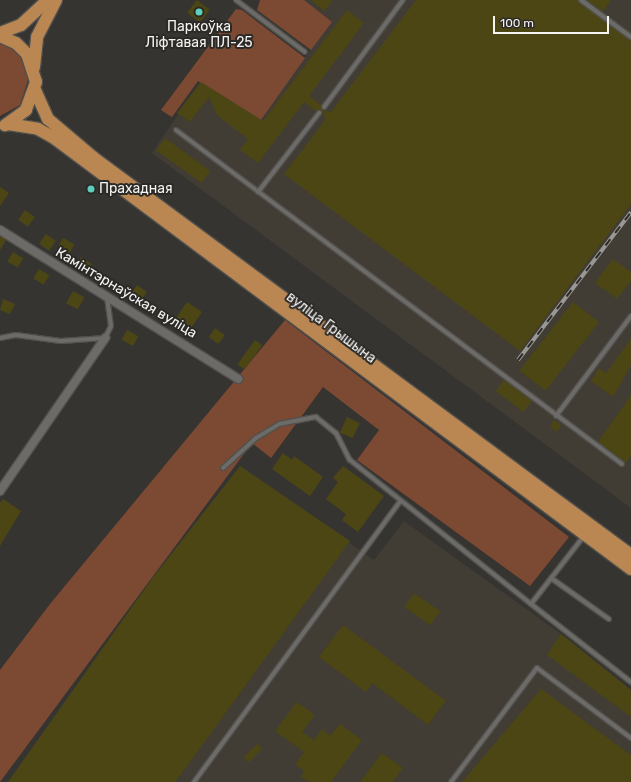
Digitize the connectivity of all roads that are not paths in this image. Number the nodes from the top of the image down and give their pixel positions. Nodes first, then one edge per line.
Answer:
1 (48, 0) edge
2 (56, 0) edge
3 (236, 0) edge
4 (403, 0) edge
5 (581, 0) edge
6 (0, 35) edge
7 (631, 37) edge
8 (305, 52) dead end
9 (34, 67) junction
10 (36, 90) junction
11 (324, 107) dead end
12 (319, 113) dead end
13 (4, 125) edge
14 (176, 130) dead end
15 (258, 192) junction
16 (0, 230) edge
17 (107, 298) junction
18 (631, 316) edge
19 (0, 338) edge
20 (105, 338) junction
21 (238, 379) dead end
22 (556, 416) junction
23 (622, 464) dead end
24 (223, 468) dead end
25 (0, 491) edge
26 (400, 502) junction
27 (588, 531) junction
28 (631, 555) edge
29 (631, 569) edge
30 (551, 578) junction
31 (531, 604) junction
32 (609, 619) dead end
33 (631, 682) edge
34 (631, 738) edge
35 (194, 782) edge
36 (451, 782) edge

1 - 6 main road
2 - 9 main road
3 - 8 lane
4 - 11 lane
5 - 7 lane
6 - 9 main road
9 - 10 main road
10 - 13 main road
10 - 27 main road, вуліца Грышына
12 - 15 lane
13 - 27 main road, вуліца Грышына
14 - 15 lane
15 - 22 lane
16 - 17 street, Камінтэрнаўская вуліца
17 - 20 lane
17 - 21 street, Камінтэрнаўская вуліца
18 - 22 lane
19 - 20 lane
20 - 25 street
22 - 23 lane
24 - 26 lane
26 - 31 lane
26 - 35 lane
27 - 28 main road, вуліца Грышына
27 - 29 main road, вуліца Грышына
27 - 30 lane
30 - 31 lane
30 - 32 lane
31 - 33 lane
34 - 36 lane

